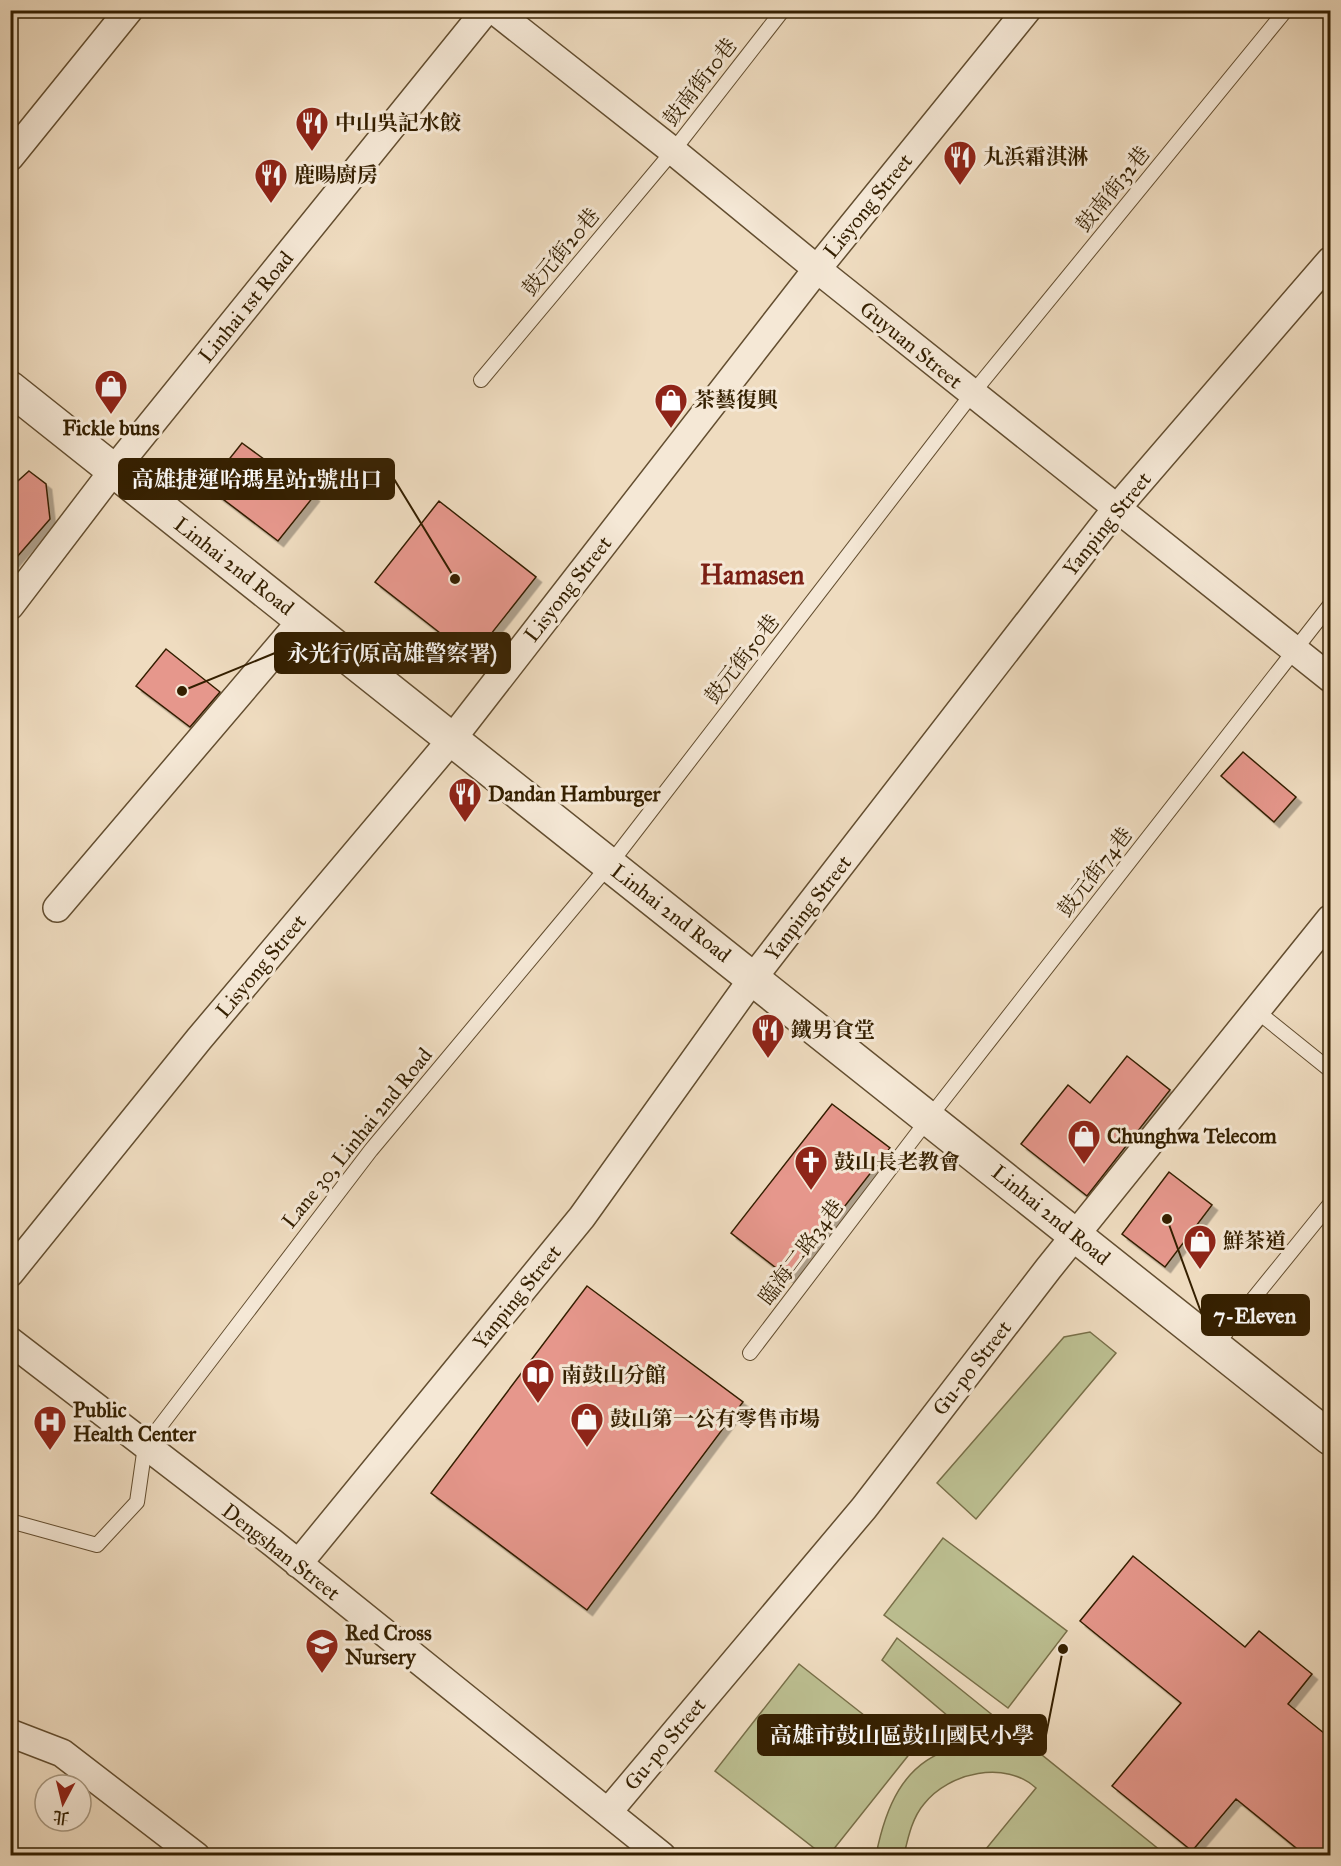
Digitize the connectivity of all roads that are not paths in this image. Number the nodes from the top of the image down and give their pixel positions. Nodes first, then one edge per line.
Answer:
1 (129, 10) edge
2 (486, 10) edge
3 (494, 10) edge
4 (783, 10) edge
5 (1027, 10) edge
6 (1286, 10) edge
7 (673, 151) junction
8 (10, 157) edge
9 (1330, 261) edge
10 (817, 269) junction
11 (481, 380) dead end
12 (10, 388) edge
13 (972, 394) junction
14 (113, 471) junction
15 (1116, 509) junction
16 (1330, 605) edge
17 (10, 606) edge
18 (302, 620) junction
19 (1294, 652) junction
20 (1330, 678) edge
21 (452, 739) junction
22 (610, 864) junction
23 (57, 908) dead end
24 (1330, 919) edge
25 (753, 978) junction
26 (1258, 1012) junction
27 (1330, 1070) edge
28 (929, 1118) junction
29 (1330, 1204) edge
30 (1076, 1236) junction
31 (10, 1273) edge
32 (10, 1341) edge
33 (1215, 1346) junction
34 (750, 1353) dead end
35 (1330, 1438) edge
36 (145, 1446) junction
37 (10, 1521) edge
38 (298, 1564) junction
39 (10, 1733) edge
40 (609, 1812) junction
41 (196, 1856) edge
42 (662, 1856) edge

1 - 8 street
2 - 14 street, Linhai 1st Road
3 - 7 street, Guyuan Street
4 - 7 lane, 鼓南街10巷
5 - 10 street, Lisyong Street
6 - 13 lane, 鼓南街32巷
7 - 10 street, Guyuan Street
7 - 11 lane, 鼓元街20巷
9 - 15 street, Yanping Street
10 - 13 street, Guyuan Street
10 - 21 street, Lisyong Street
12 - 14 street, Linhai 2nd Road
13 - 15 street, Guyuan Street
13 - 22 lane, 鼓元街50巷
14 - 17 street, Linhai 1st Road
14 - 18 street, Linhai 2nd Road
15 - 19 street, Guyuan Street
15 - 25 street, Yanping Street
16 - 19 lane, 鼓元街74巷
18 - 21 street, Linhai 2nd Road
18 - 23 street
19 - 20 street, Guyuan Street
19 - 28 lane, 鼓元街74巷
21 - 22 street, Linhai 2nd Road
21 - 31 street, Lisyong Street
22 - 25 street, Linhai 2nd Road
22 - 36 lane, Lane 30, Linhai 2nd Road
24 - 26 street, Gu-po Street
25 - 28 street, Linhai 2nd Road
25 - 38 street, Yanping Street
26 - 27 lane
26 - 30 street, Gu-po Street
28 - 30 street, Linhai 2nd Road
28 - 34 lane, 臨海二路34巷
29 - 33 lane
30 - 33 street, Linhai 2nd Road
30 - 40 street, Gu-po Street
32 - 36 street, Dengshan Street
33 - 35 street, Linhai 2nd Road
36 - 37 lane
36 - 38 street, Dengshan Street
38 - 40 street, Dengshan Street
39 - 41 street
40 - 42 street, Dengshan Street

